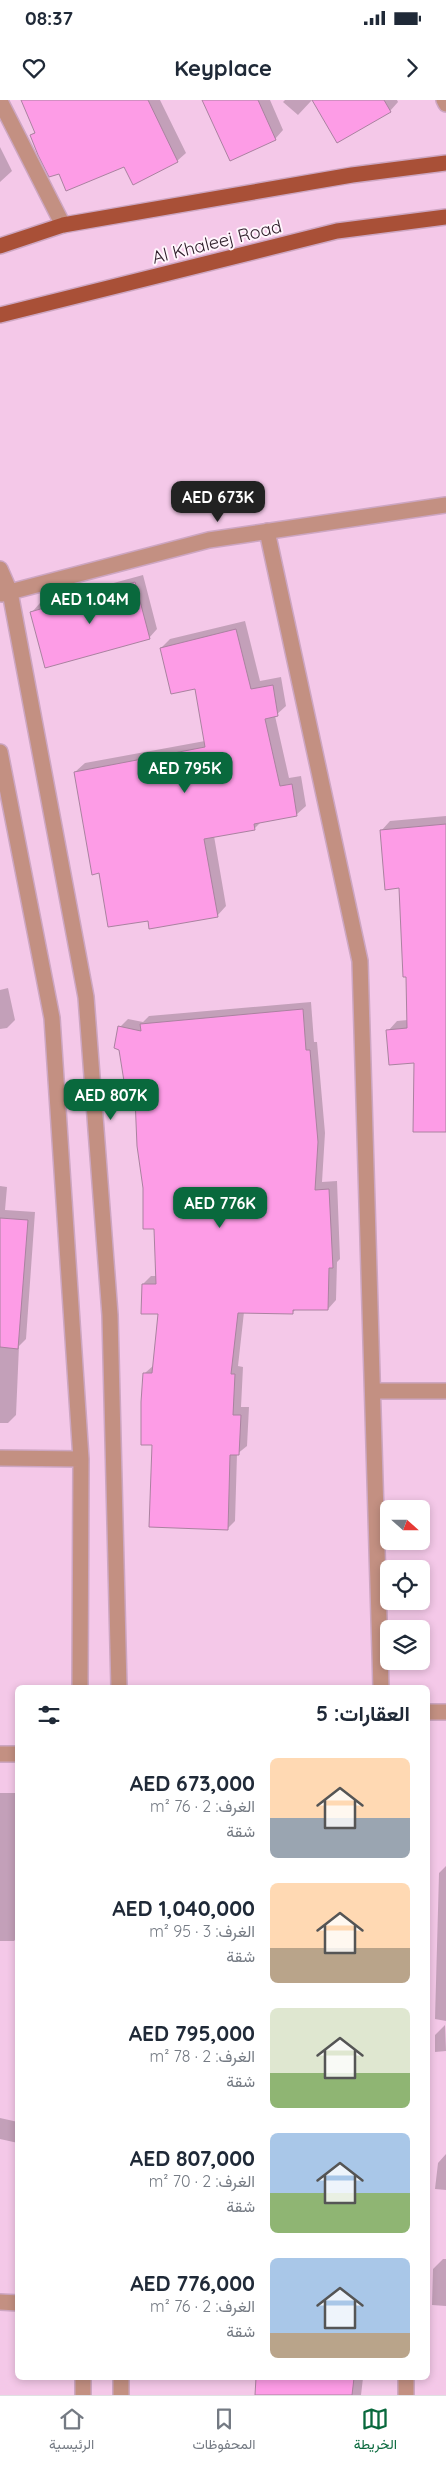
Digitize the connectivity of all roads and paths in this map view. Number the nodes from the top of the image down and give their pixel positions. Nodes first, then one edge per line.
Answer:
1 (444, 100) edge
2 (0, 101) edge
3 (446, 104) edge
4 (446, 163) edge
5 (446, 217) edge
6 (63, 225) junction
7 (0, 246) edge
8 (0, 314) edge
9 (446, 504) edge
10 (266, 531) junction
11 (0, 569) edge
12 (5, 593) edge
13 (0, 752) edge
14 (373, 1391) junction
15 (446, 1391) edge
16 (0, 1458) edge
17 (81, 1459) junction
18 (80, 1685) edge
19 (119, 1685) edge
20 (382, 1685) edge
21 (430, 1712) edge
22 (446, 1712) edge
23 (0, 1754) edge
24 (15, 1754) edge
25 (0, 2302) edge
26 (15, 2303) edge
27 (83, 2380) edge
28 (121, 2380) edge
29 (406, 2380) edge
30 (83, 2395) edge
31 (121, 2395) edge
32 (406, 2395) edge

1 - 3 street
2 - 6 street
4 - 6 main road
5 - 8 main road, Al Khaleej Road
6 - 7 main road
9 - 10 street
10 - 12 street
10 - 14 street
11 - 12 street
12 - 19 street
13 - 17 street
14 - 15 street
14 - 20 street
16 - 17 street
17 - 18 street
21 - 22 street
23 - 24 street
25 - 26 street
27 - 30 street
28 - 31 street
29 - 32 street

